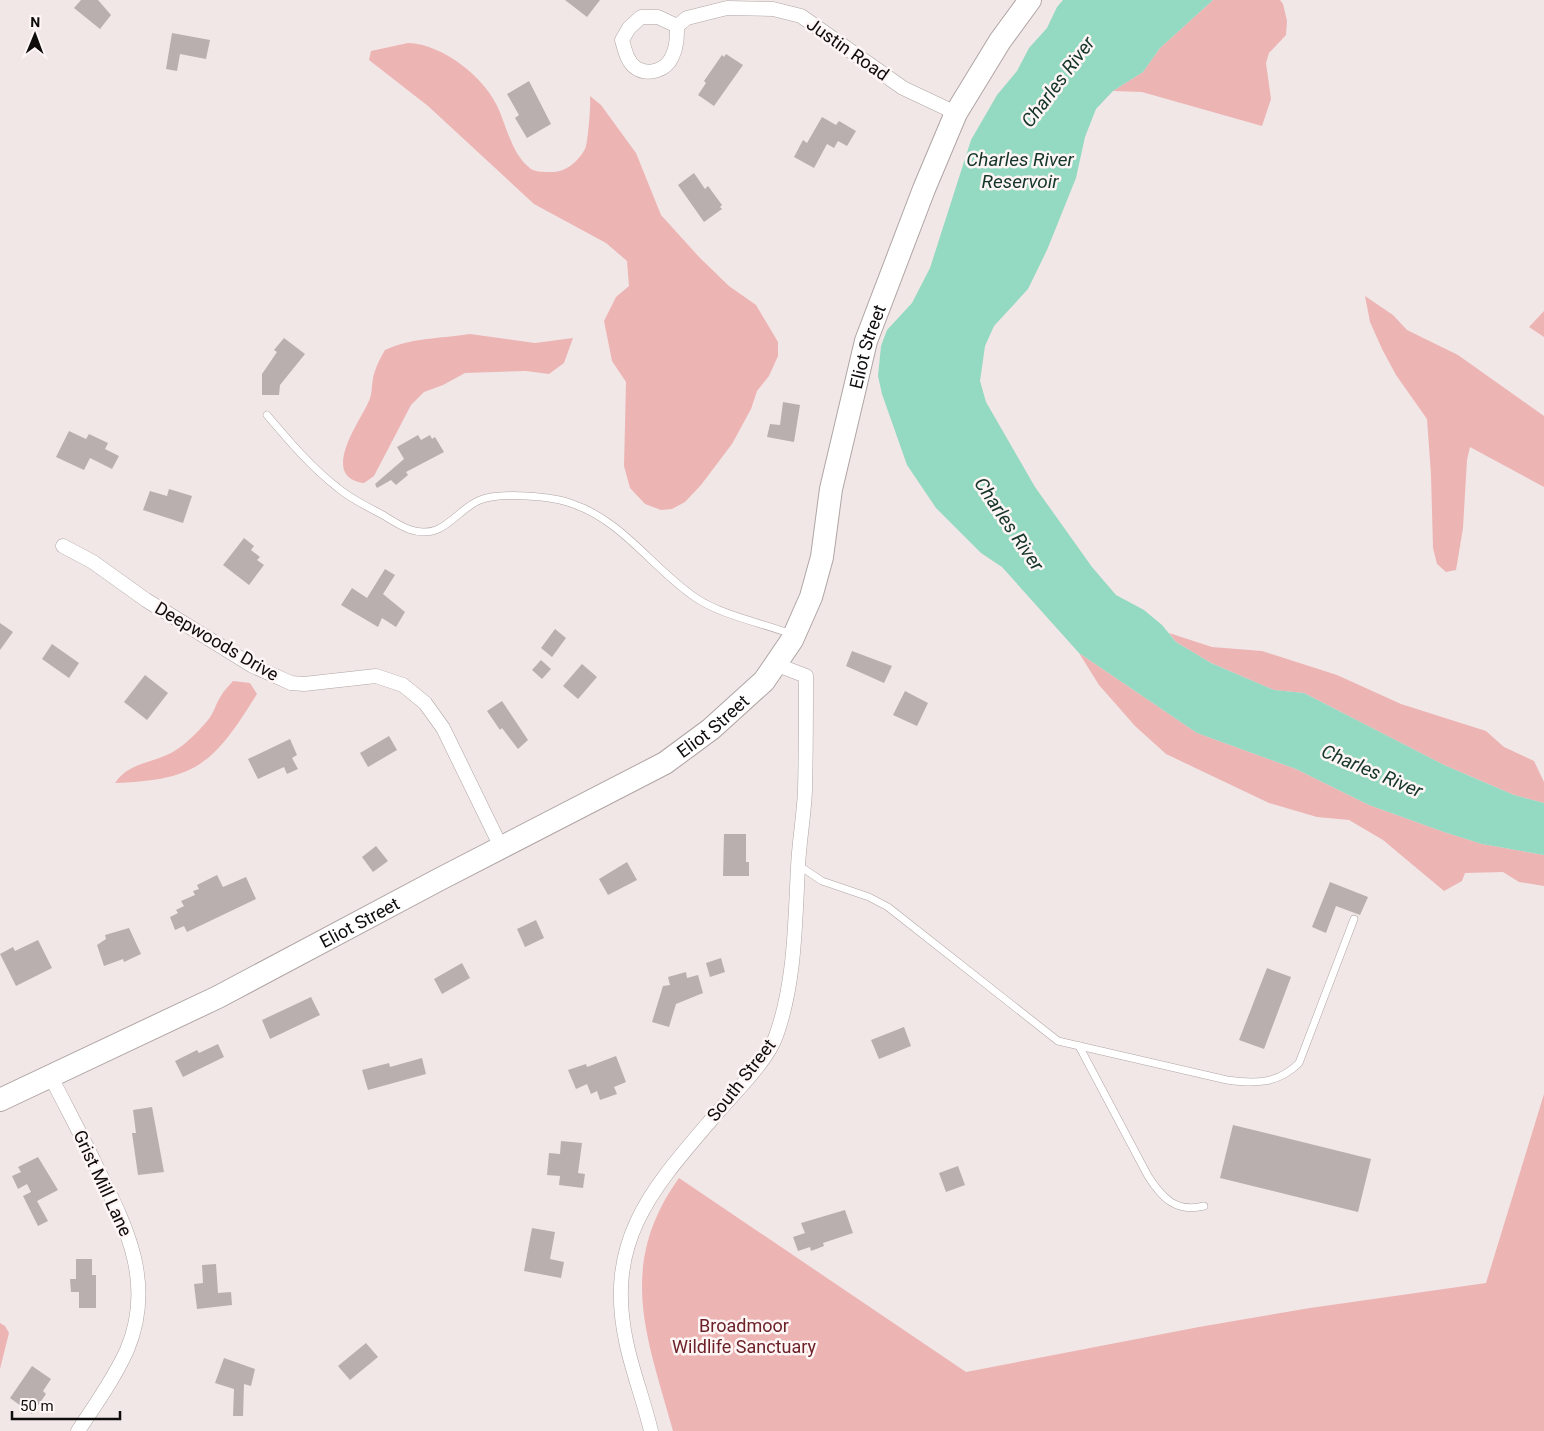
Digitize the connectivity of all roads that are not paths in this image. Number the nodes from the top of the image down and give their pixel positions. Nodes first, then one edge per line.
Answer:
1 (1030, 0) edge
2 (677, 26) junction
3 (956, 113) junction
4 (267, 415) dead end
5 (63, 546) dead end
6 (794, 635) junction
7 (775, 664) junction
8 (500, 847) junction
9 (798, 865) junction
10 (1354, 919) dead end
11 (1078, 1046) junction
12 (50, 1075) junction
13 (0, 1100) edge
14 (1204, 1206) dead end
15 (78, 1431) edge
16 (651, 1431) edge

1 - 3 main road, Eliot Street
2 - 2 street
2 - 3 street, Justin Road
3 - 6 main road, Eliot Street
4 - 6 lane
5 - 8 street, Deepwoods Drive
6 - 7 main road, Eliot Street
7 - 8 main road, Eliot Street
7 - 9 street, South Street
8 - 12 main road, Eliot Street
9 - 11 lane
9 - 16 street, South Street
10 - 11 lane
11 - 14 lane
12 - 13 main road, Eliot Street
12 - 15 street, Grist Mill Lane

